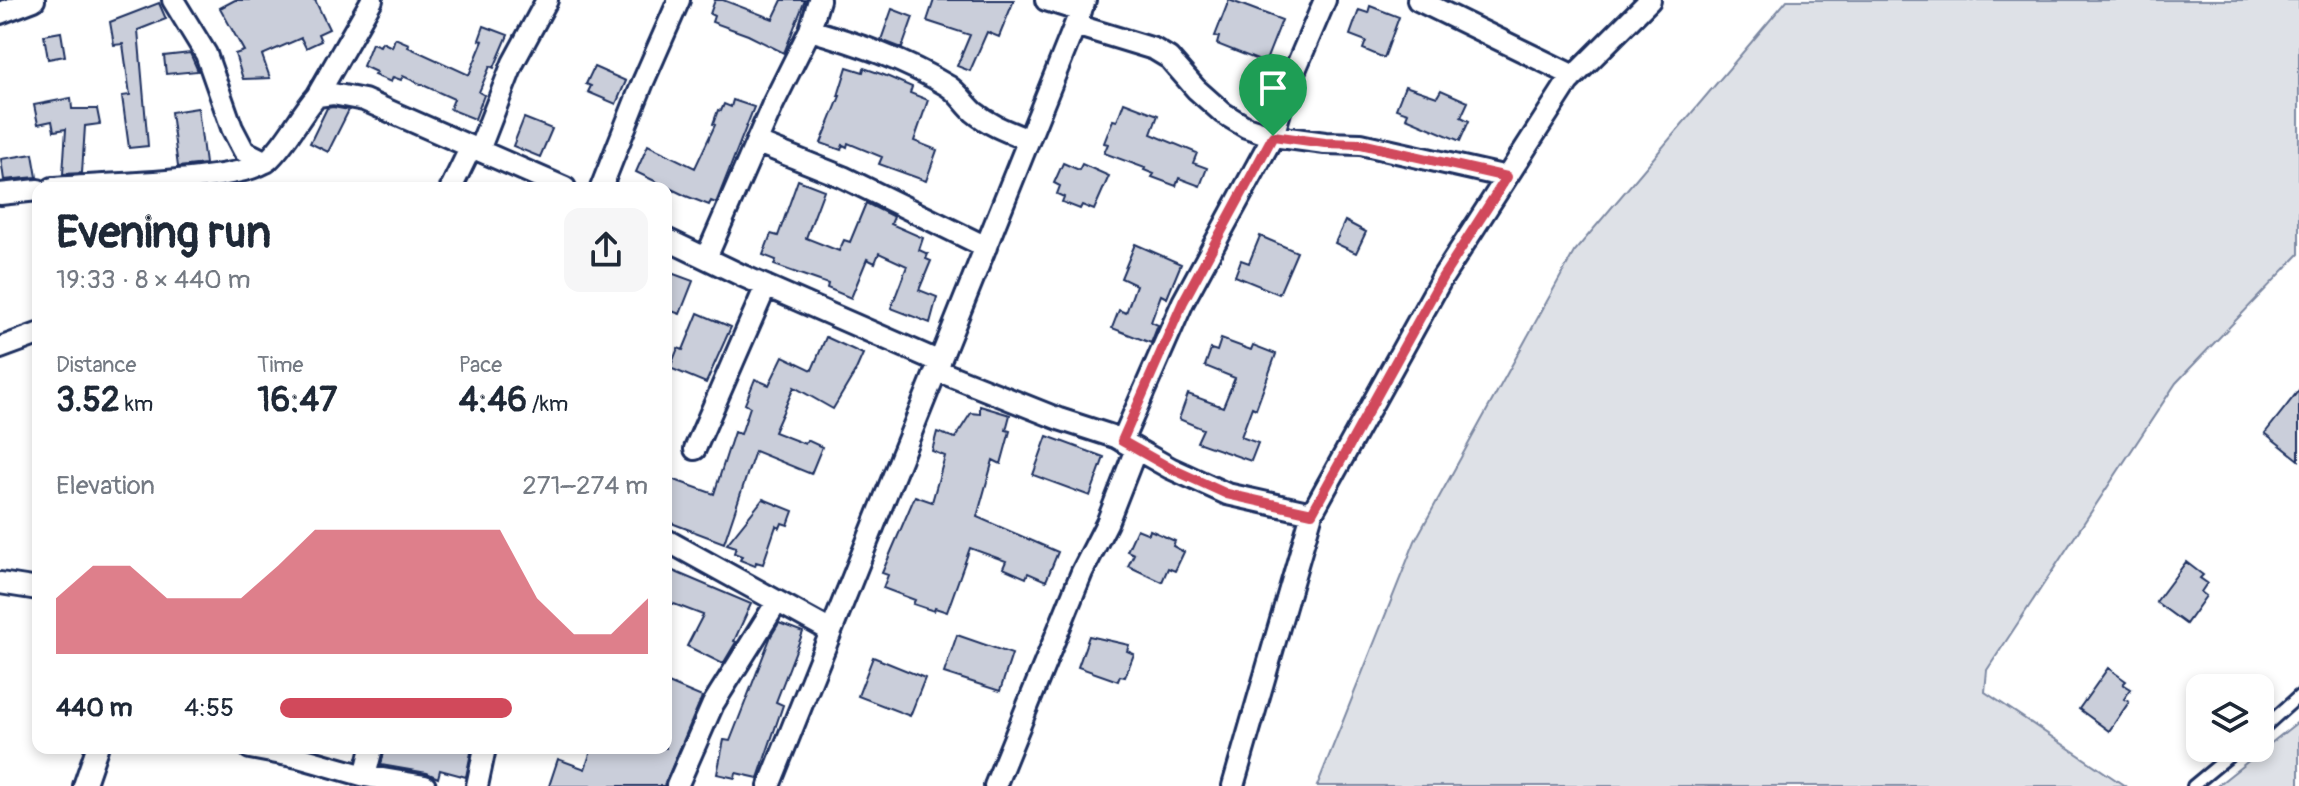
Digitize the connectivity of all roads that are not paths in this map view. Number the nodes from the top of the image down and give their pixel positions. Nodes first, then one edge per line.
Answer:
1 (34, 0) edge
2 (173, 0) edge
3 (372, 0) edge
4 (547, 0) edge
5 (679, 0) edge
6 (819, 0) edge
7 (1046, 0) edge
8 (1325, 0) edge
9 (1418, 0) edge
10 (1650, 0) edge
11 (1080, 12) edge
12 (0, 13) edge
13 (810, 30) junction
14 (1574, 76) junction
15 (317, 96) junction
16 (1273, 136) junction
17 (1029, 140) junction
18 (758, 143) junction
19 (475, 149) junction
20 (254, 173) edge
21 (1507, 177) junction
22 (146, 182) edge
23 (455, 182) edge
24 (551, 182) edge
25 (603, 182) edge
26 (32, 191) edge
27 (0, 194) edge
28 (672, 242) edge
29 (986, 247) junction
30 (706, 258) junction
31 (766, 286) junction
32 (32, 336) edge
33 (0, 348) edge
34 (938, 366) junction
35 (1129, 445) junction
36 (695, 449) dead end
37 (1312, 513) junction
38 (672, 543) edge
39 (0, 583) edge
40 (32, 588) edge
41 (777, 602) junction
42 (831, 631) junction
43 (2299, 696) edge
44 (2274, 718) edge
45 (95, 754) edge
46 (282, 754) edge
47 (370, 754) edge
48 (484, 754) edge
49 (2222, 762) edge
50 (365, 776) junction
51 (84, 786) edge
52 (425, 786) edge
53 (477, 786) edge
54 (677, 786) edge
55 (769, 786) edge
56 (995, 786) edge
57 (1233, 786) edge
58 (2193, 786) edge

1 - 12 street
2 - 20 street
3 - 15 street
4 - 19 street
5 - 25 street
6 - 13 street
7 - 11 street
8 - 16 street
9 - 14 street
10 - 14 street
11 - 16 street
11 - 17 street
13 - 17 street
13 - 18 street
14 - 21 street
15 - 19 street
15 - 20 street
16 - 21 street
16 - 35 street
17 - 29 street
18 - 29 street
18 - 30 street
19 - 23 street
19 - 24 street
20 - 22 street
21 - 37 street
26 - 27 street
28 - 30 street
29 - 34 street
30 - 31 street
31 - 34 street
31 - 36 street
32 - 33 street
34 - 35 street
34 - 42 street
35 - 37 street
35 - 56 street
37 - 57 street
38 - 41 street
39 - 40 street
41 - 42 street
41 - 54 street
42 - 55 street
43 - 44 lane
45 - 51 street
46 - 50 street
47 - 50 street
48 - 53 street
49 - 58 lane
50 - 52 street

